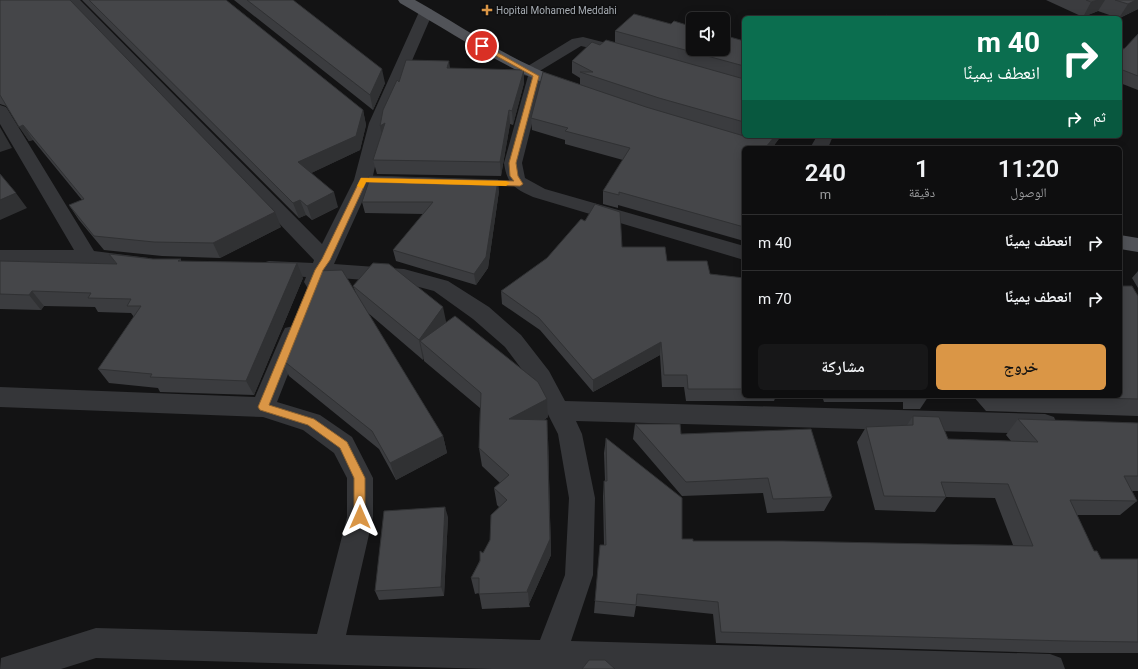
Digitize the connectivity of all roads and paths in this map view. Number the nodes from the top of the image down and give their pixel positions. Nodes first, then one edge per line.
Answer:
1 (73, 0) edge
2 (405, 0) edge
3 (426, 12) junction
4 (645, 57) edge
5 (532, 74) junction
6 (586, 94) edge
7 (0, 110) edge
8 (1122, 242) edge
9 (1138, 246) edge
10 (742, 252) edge
11 (0, 257) edge
12 (88, 257) junction
13 (162, 265) edge
14 (322, 265) junction
15 (248, 268) edge
16 (307, 299) edge
17 (298, 320) edge
18 (0, 397) edge
19 (263, 407) junction
20 (558, 411) junction
21 (1066, 425) edge
22 (328, 649) junction
23 (546, 662) edge
24 (12, 669) edge
25 (1050, 669) edge

1 - 14 street
2 - 3 main road
3 - 5 main road
3 - 14 street
4 - 5 street
5 - 6 main road
5 - 10 street
7 - 12 street
8 - 9 main road
11 - 12 street
12 - 13 street
14 - 15 street
14 - 16 street
14 - 20 street
17 - 19 street
18 - 19 street
19 - 22 street
20 - 21 street
20 - 23 street
22 - 23 street
22 - 24 street
23 - 25 street

